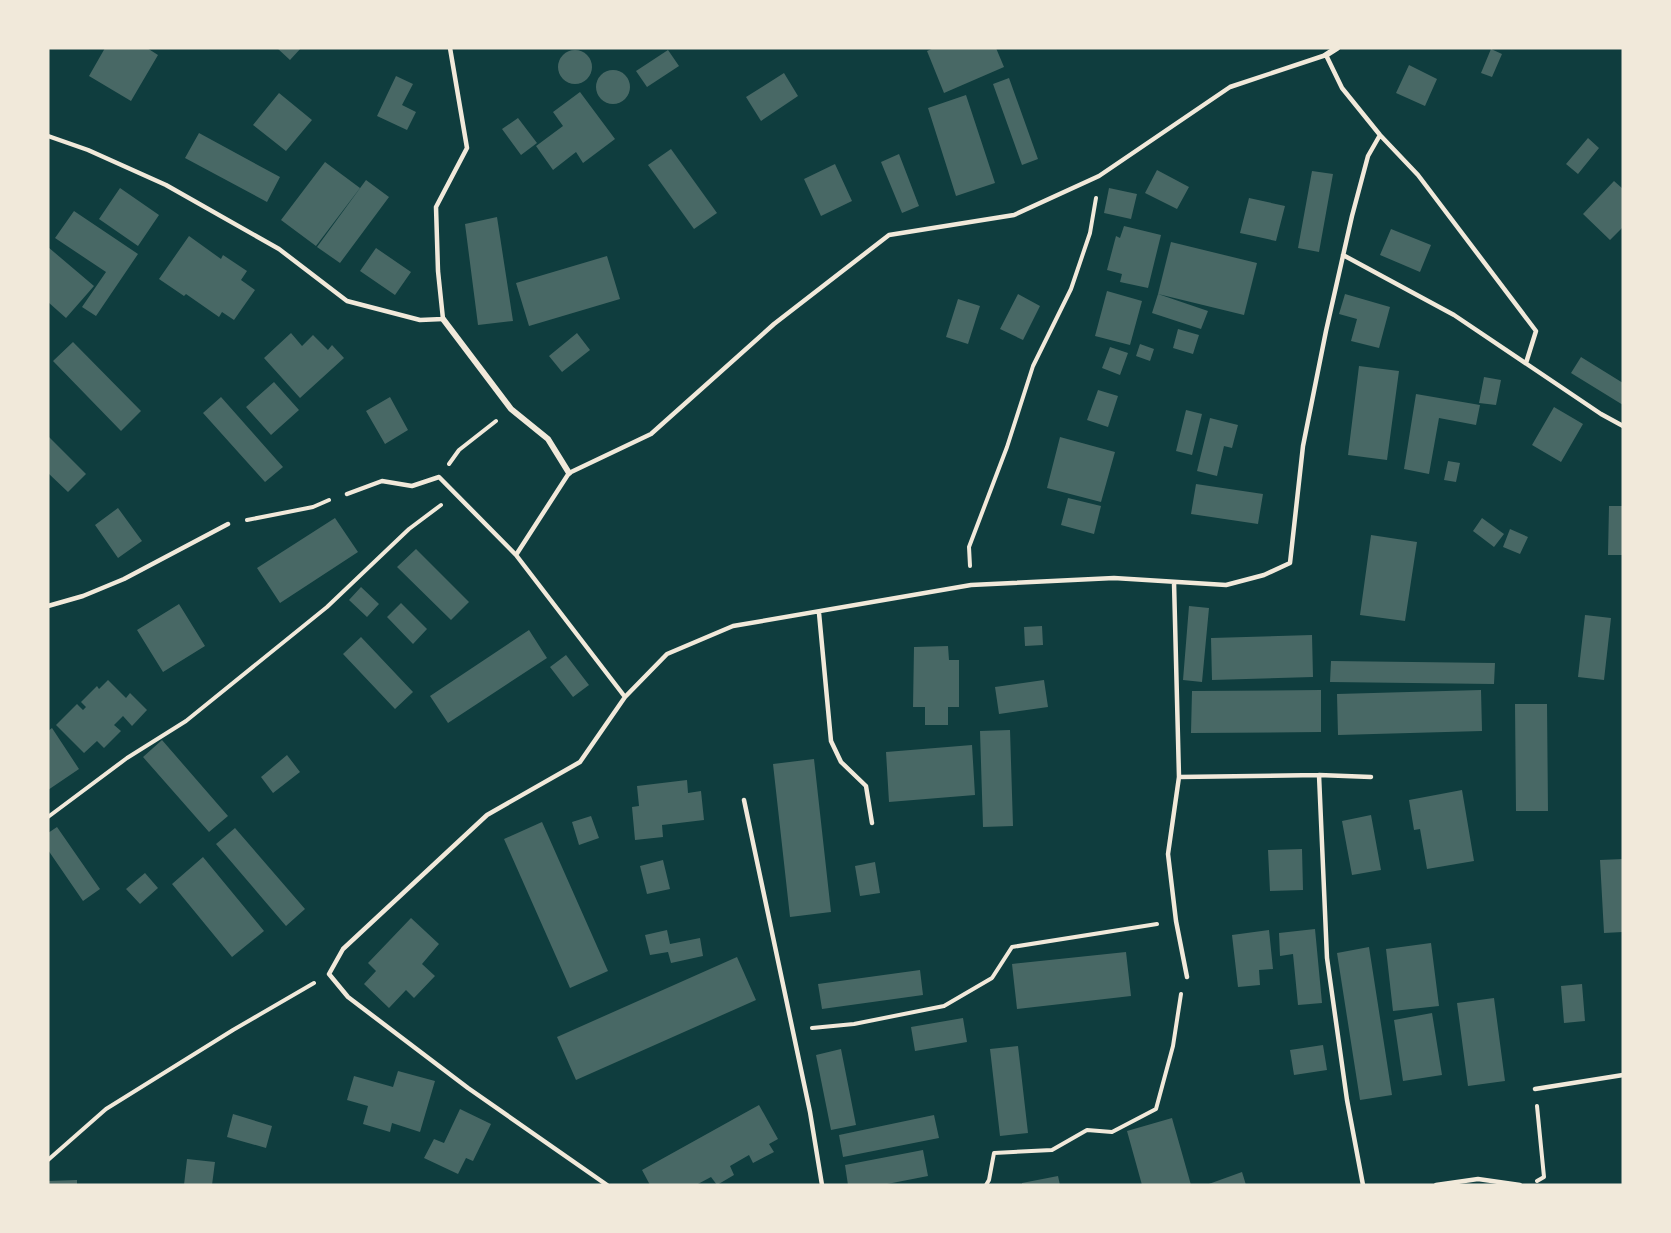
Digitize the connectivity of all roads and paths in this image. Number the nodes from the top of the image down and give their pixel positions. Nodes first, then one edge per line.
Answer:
1 (450, 48) edge
2 (1337, 48) edge
3 (1326, 55) junction
4 (1380, 135) junction
5 (48, 136) edge
6 (1099, 176) junction
7 (1343, 255) junction
8 (443, 319) junction
9 (1526, 363) junction
10 (511, 409) junction
11 (1623, 426) edge
12 (569, 473) junction
13 (439, 477) junction
14 (347, 494) joint
15 (456, 494) junction
16 (228, 524) joint
17 (516, 555) junction
18 (1174, 582) junction
19 (971, 585) junction
20 (48, 606) edge
21 (819, 613) junction
22 (625, 697) junction
23 (1320, 775) junction
24 (1179, 777) junction
25 (1371, 777) dead end
26 (744, 800) dead end
27 (48, 818) edge
28 (872, 823) dead end
29 (1176, 921) junction
30 (329, 974) junction
31 (1187, 977) joint
32 (793, 1030) junction
33 (1623, 1075) edge
34 (1535, 1089) joint
35 (48, 1160) edge
36 (607, 1185) edge
37 (822, 1185) edge
38 (986, 1185) edge
39 (1363, 1185) edge
40 (1436, 1185) edge
41 (1520, 1185) edge
42 (1532, 1185) edge

1 - 8 lane
2 - 3 street
3 - 4 lane
3 - 6 lane
4 - 7 lane
4 - 9 lane
5 - 8 lane
6 - 12 lane
6 - 19 path
7 - 9 lane
7 - 18 lane
8 - 10 street
9 - 11 lane
10 - 12 street
10 - 13 path
12 - 17 lane
13 - 14 lane
13 - 15 lane
14 - 16 path
15 - 17 lane
15 - 27 path
16 - 20 lane
17 - 22 lane
18 - 19 lane
18 - 24 lane
19 - 21 lane
21 - 22 lane
21 - 28 lane
22 - 30 lane
23 - 24 lane
23 - 25 lane
23 - 39 lane
24 - 29 lane
26 - 32 lane
29 - 31 lane
29 - 32 path
30 - 35 path
30 - 36 lane
31 - 38 path
32 - 37 lane
33 - 34 lane
34 - 42 path
40 - 41 lane

